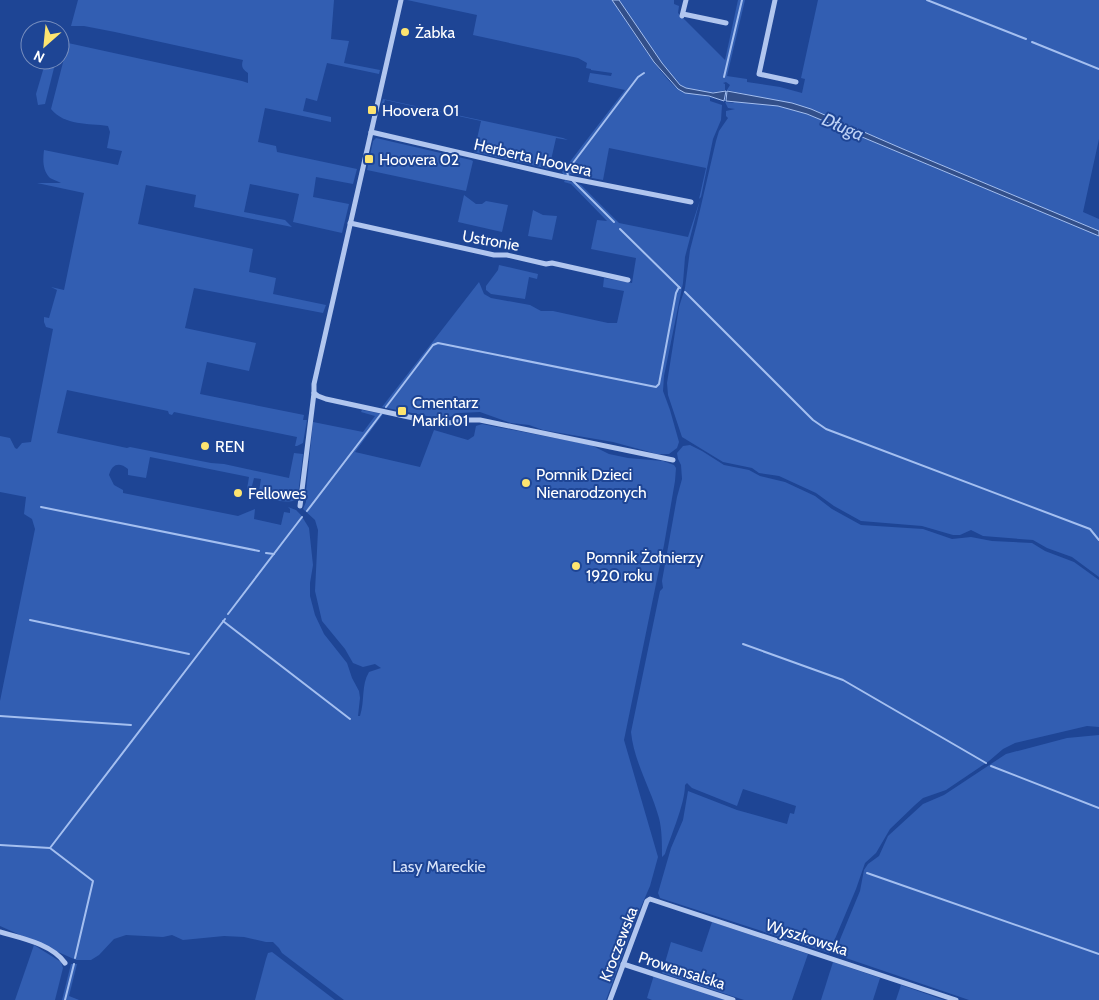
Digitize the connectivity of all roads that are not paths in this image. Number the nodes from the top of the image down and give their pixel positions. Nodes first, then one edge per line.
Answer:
1 (401, 0) edge
2 (686, 0) edge
3 (775, 0) edge
4 (726, 24) dead end
5 (796, 82) dead end
6 (370, 132) junction
7 (692, 202) dead end
8 (350, 223) junction
9 (628, 280) dead end
10 (314, 392) junction
11 (673, 460) dead end
12 (300, 506) dead end
13 (650, 899) joint
14 (0, 932) edge
15 (65, 963) dead end
16 (623, 964) junction
17 (610, 1000) edge
18 (733, 1000) edge
19 (956, 1000) edge

1 - 6 street
2 - 4 street
3 - 5 street
6 - 7 street, Herberta Hoovera
6 - 8 street
8 - 9 street, Ustronie
8 - 10 street
10 - 11 street
10 - 12 street
13 - 16 street, Kroczewska
13 - 19 street, Wyszkowska
14 - 15 street
16 - 17 street, Kroczewska
16 - 18 street, Prowansalska

